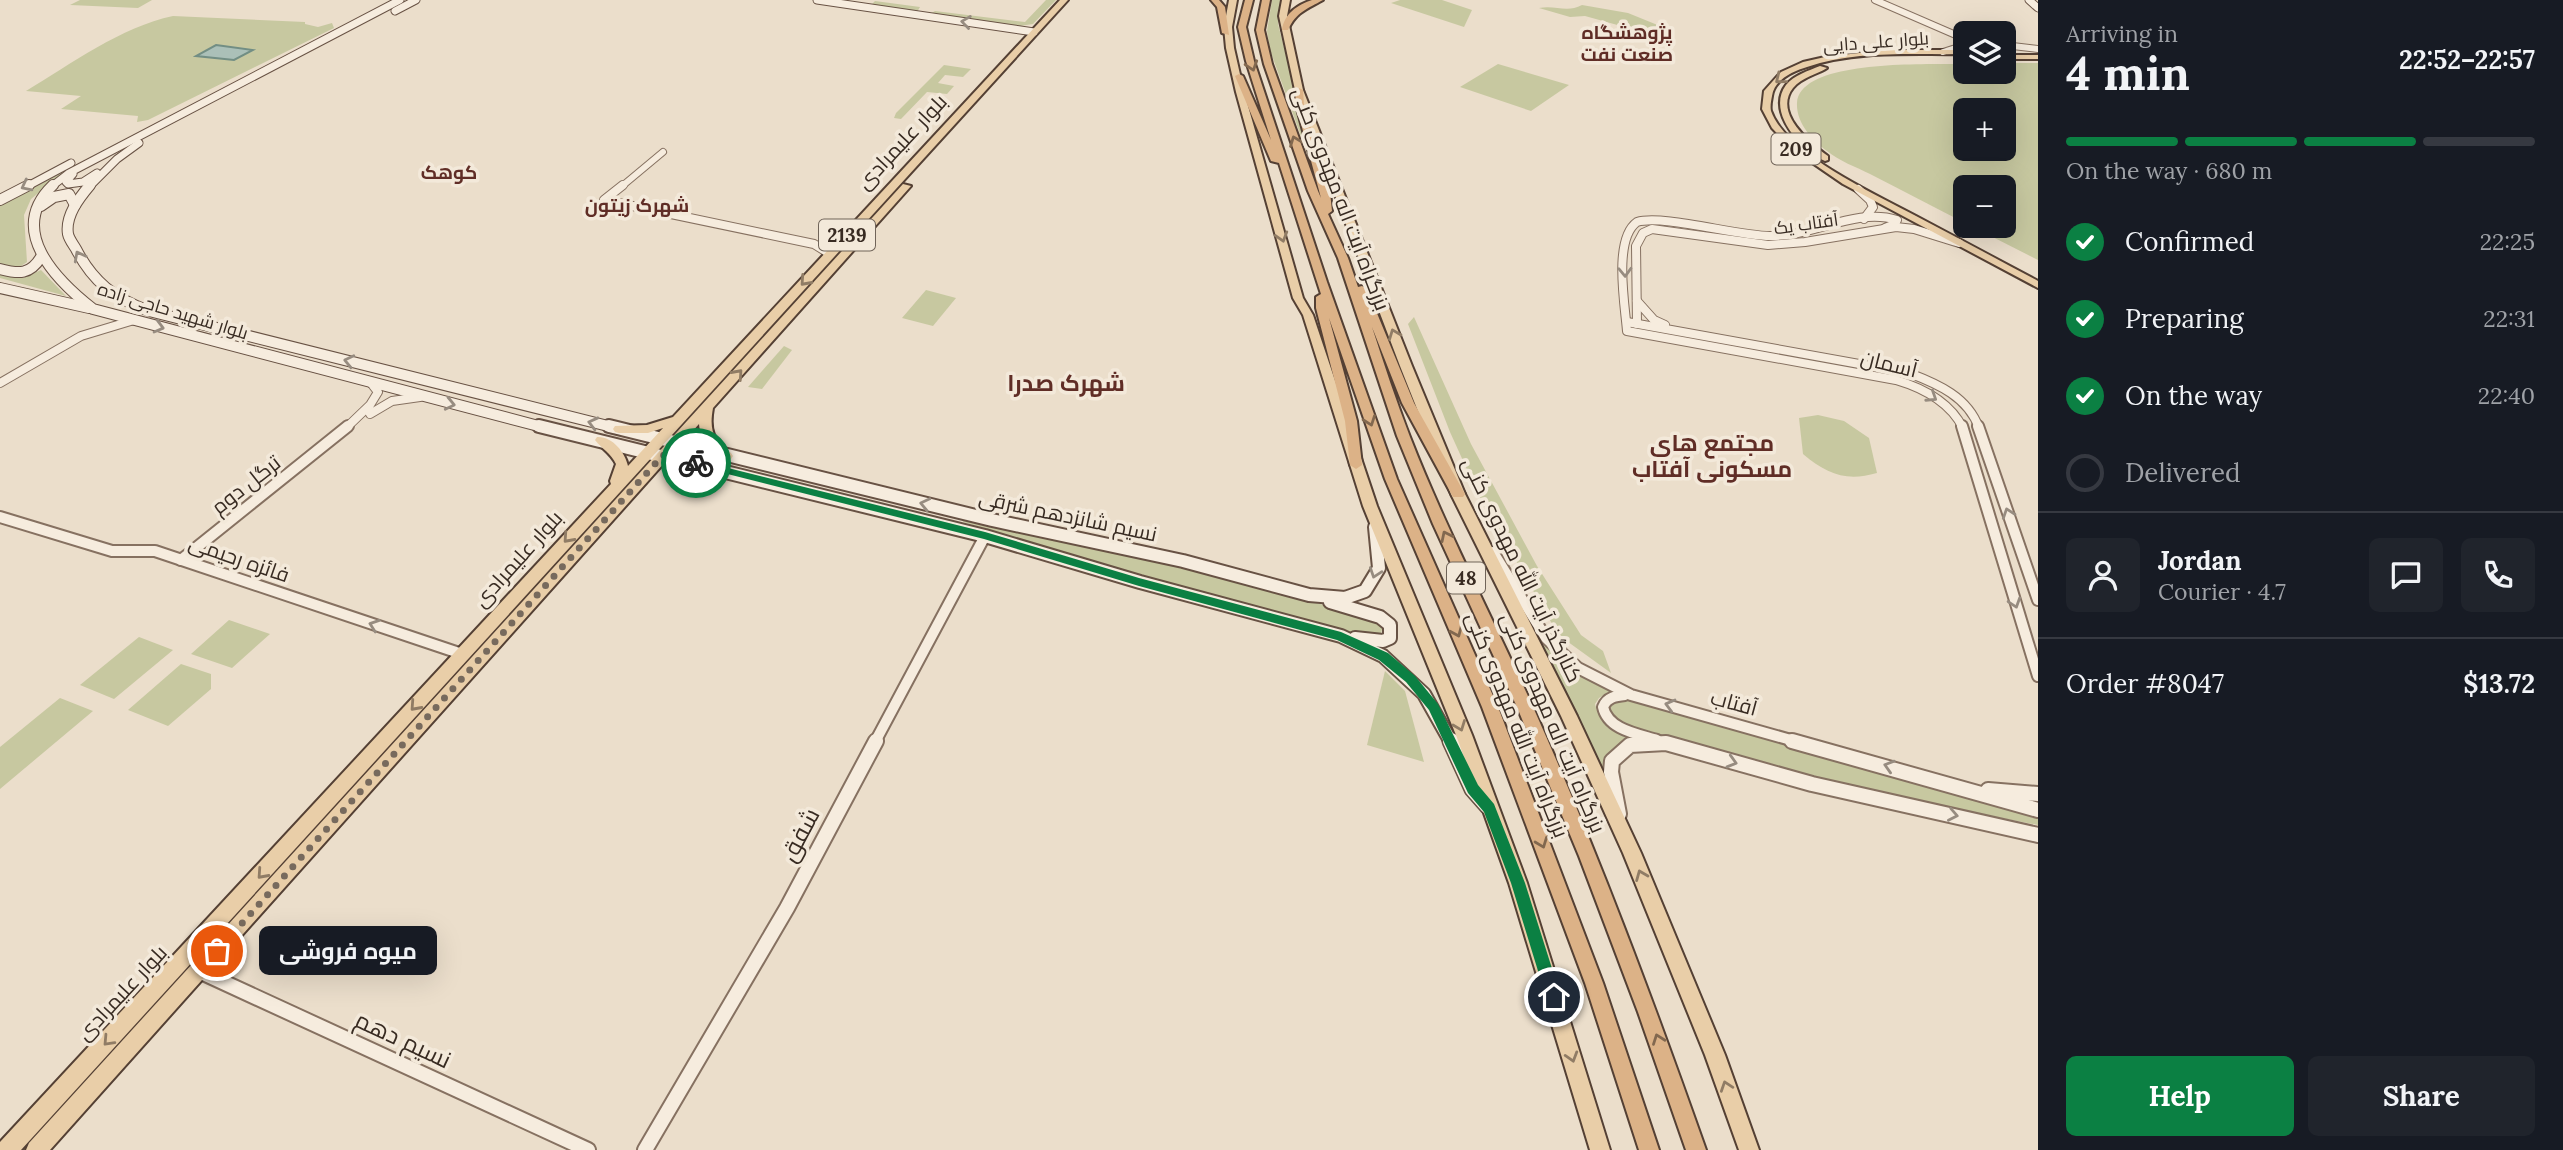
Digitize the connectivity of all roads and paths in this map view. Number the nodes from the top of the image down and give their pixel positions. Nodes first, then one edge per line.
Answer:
1 (400, 0) edge
2 (416, 0) edge
3 (817, 0) edge
4 (1064, 0) edge
5 (1073, 0) edge
6 (1215, 0) edge
7 (1233, 0) edge
8 (1249, 0) edge
9 (1266, 0) edge
10 (1286, 0) edge
11 (1319, 0) edge
12 (1875, 0) edge
13 (1886, 0) edge
14 (2029, 0) edge
15 (2038, 8) edge
16 (1953, 27) edge
17 (1285, 28) junction
18 (1038, 32) junction
19 (1226, 33) junction
20 (1953, 36) edge
21 (1953, 47) edge
22 (2016, 47) edge
23 (2038, 50) edge
24 (2016, 51) edge
25 (1943, 52) junction
26 (1953, 52) edge
27 (2016, 57) edge
28 (2038, 57) edge
29 (1953, 58) edge
30 (264, 70) junction
31 (1239, 76) junction
32 (1299, 90) junction
33 (663, 152) dead end
34 (87, 162) junction
35 (109, 164) junction
36 (1290, 185) junction
37 (1854, 185) junction
38 (0, 200) edge
39 (75, 205) junction
40 (38, 210) junction
41 (1327, 219) junction
42 (1864, 219) junction
43 (1641, 221) junction
44 (1885, 228) junction
45 (1652, 229) junction
46 (841, 241) junction
47 (814, 244) junction
48 (1962, 244) junction
49 (830, 254) junction
50 (41, 257) junction
51 (1343, 258) junction
52 (0, 269) edge
53 (2038, 275) edge
54 (1322, 282) junction
55 (2038, 285) edge
56 (0, 288) edge
57 (1637, 301) junction
58 (93, 309) junction
59 (134, 320) junction
60 (1627, 322) junction
61 (1637, 324) junction
62 (81, 334) junction
63 (1690, 334) junction
64 (377, 368) junction
65 (368, 382) junction
66 (0, 383) edge
67 (420, 397) junction
68 (707, 408) junction
69 (686, 413) junction
70 (620, 429) junction
71 (334, 440) junction
72 (601, 440) junction
73 (676, 442) junction
74 (657, 448) junction
75 (727, 456) junction
76 (750, 462) junction
77 (1356, 465) junction
78 (740, 474) junction
79 (608, 494) junction
80 (1458, 494) junction
81 (1370, 506) junction
82 (0, 517) edge
83 (985, 536) junction
84 (1483, 543) junction
85 (181, 559) junction
86 (1309, 595) junction
87 (2038, 600) edge
88 (1341, 636) junction
89 (462, 654) junction
90 (2038, 676) edge
91 (1631, 695) junction
92 (1666, 744) junction
93 (1954, 786) junction
94 (2038, 794) edge
95 (1490, 808) junction
96 (2038, 810) edge
97 (1623, 832) junction
98 (2038, 835) edge
99 (200, 971) junction
100 (7, 1150) edge
101 (36, 1150) edge
102 (588, 1150) edge
103 (645, 1150) edge
104 (1600, 1150) edge
105 (1648, 1150) edge
106 (1696, 1150) edge
107 (1749, 1150) edge

1 - 30 main road
2 - 35 main road
18 -> 3 main road
4 - 18 main road, بلوار علیمرادی / 2139
5 - 18 main road, بلوار علیمرادی / 2139
6 - 19 highway
7 - 19 main road
8 -> 36 highway, بزرگراه آیت الله مهدوی کنی / 48
41 -> 9 highway, بزرگراه آیت اله مهدوی کنی / 48
10 - 17 main road, کنارگذر آیت الله مهدوی کنی
11 - 17 highway
12 - 20 street
13 - 16 street
14 - 15 main road
17 - 32 main road, کنارگذر آیت الله مهدوی کنی
18 - 46 main road, بلوار علیمرادی / 2139
68 -> 18 main road, بلوار علیمرادی / 2139
19 - 31 main road
21 - 25 street
22 - 23 street
23 - 24 main road
25 - 26 main road, بلوار علی دایی / 209
25 -> 37 main road, بلوار علی دایی / 209
27 - 28 main road
29 - 53 main road, بلوار علی دایی / 209
30 - 34 main road
30 -> 38 main road
31 - 36 highway
31 -> 77 main road
32 - 41 highway
80 -> 32 main road, کنارگذر آیت الله مهدوی کنی
33 - 47 street
34 - 35 main road
34 - 40 main road
35 - 39 main road
36 - 54 highway, بزرگراه آیت الله مهدوی کنی / 48
37 - 42 street, آفتاب یک
37 - 48 main road, بلوار علی دایی / 209
39 - 40 main road
64 -> 39 main road, بلوار شهید حاجی زاده
40 - 50 main road
41 - 51 highway, بزرگراه آیت اله مهدوی کنی / 48
42 - 43 street, آفتاب یک
42 - 44 street
43 - 45 street
43 -> 60 street
44 - 45 street, آفتاب یک
44 - 48 street, آفتاب یک
45 - 57 street
46 - 47 street
46 - 49 main road, بلوار علیمرادی / 2139
47 - 49 street
48 - 55 main road, بلوار علی دایی / 209
49 -> 69 main road, بلوار علیمرادی / 2139
50 - 52 main road
50 - 58 main road, بلوار شهید حاجی زاده
51 - 80 highway
106 -> 51 highway, بزرگراه آیت اله مهدوی کنی / 48
54 - 77 highway
54 -> 105 highway, بزرگراه آیت الله مهدوی کنی / 48
56 - 58 main road
57 - 61 street
57 - 63 street
58 - 59 main road, بلوار شهید حاجی زاده
58 - 62 street
59 - 62 street
59 -> 65 main road, بلوار شهید حاجی زاده
60 - 61 street, آسمان
60 -> 90 street, آسمان
61 - 63 street, آسمان
62 - 66 street
87 -> 63 street, آسمان
64 - 65 main road
70 -> 64 main road, بلوار شهید حاجی زاده
65 - 67 main road, بلوار شهید حاجی زاده
65 - 71 street, ترگل دوم
67 - 71 street, ترگل دوم
67 -> 72 main road, بلوار شهید حاجی زاده
68 - 73 main road, بلوار علیمرادی / 2139
68 - 75 main road
69 - 70 main road
69 - 74 main road, بلوار علیمرادی / 2139
70 - 74 main road, بلوار شهید حاجی زاده
71 - 85 street, ترگل دوم
72 - 74 main road, بلوار شهید حاجی زاده
72 - 79 main road
73 - 74 main road, بلوار علیمرادی
73 - 75 main road, نسیم شانزدهم شرقی
74 - 78 main road, نسیم شانزدهم شرقی
74 - 79 main road, بلوار علیمرادی / 2139
74 - 99 main road, بلوار علیمرادی / 2139
75 - 76 main road, نسیم شانزدهم شرقی
76 - 78 main road
86 -> 76 main road, نسیم شانزدهم شرقی
77 - 81 main road
78 - 83 main road, نسیم شانزدهم شرقی
79 -> 89 main road, بلوار علیمرادی / 2139
80 - 84 main road, کنارگذر آیت الله مهدوی کنی
81 -> 86 main road, نسیم شانزدهم شرقی
81 -> 95 main road
82 - 85 street, فائزه رحیمی
83 - 88 main road, نسیم شانزدهم شرقی
83 - 103 street, شفق
84 - 91 street, آفتاب
84 - 97 main road, کنارگذر آیت الله مهدوی کنی
89 -> 85 street, فائزه رحیمی
86 - 88 main road
88 - 95 main road, نسیم شانزدهم شرقی
89 -> 100 main road, بلوار علیمرادی / 2139
91 - 92 street
93 -> 91 street, آفتاب
92 - 97 street
92 -> 98 street
93 - 94 street
93 - 96 street, آفتاب
95 -> 104 main road
107 -> 97 main road, کنارگذر آیت الله مهدوی کنی
99 - 101 main road, بلوار علیمرادی / 2139
99 - 102 street, نسیم دهم

